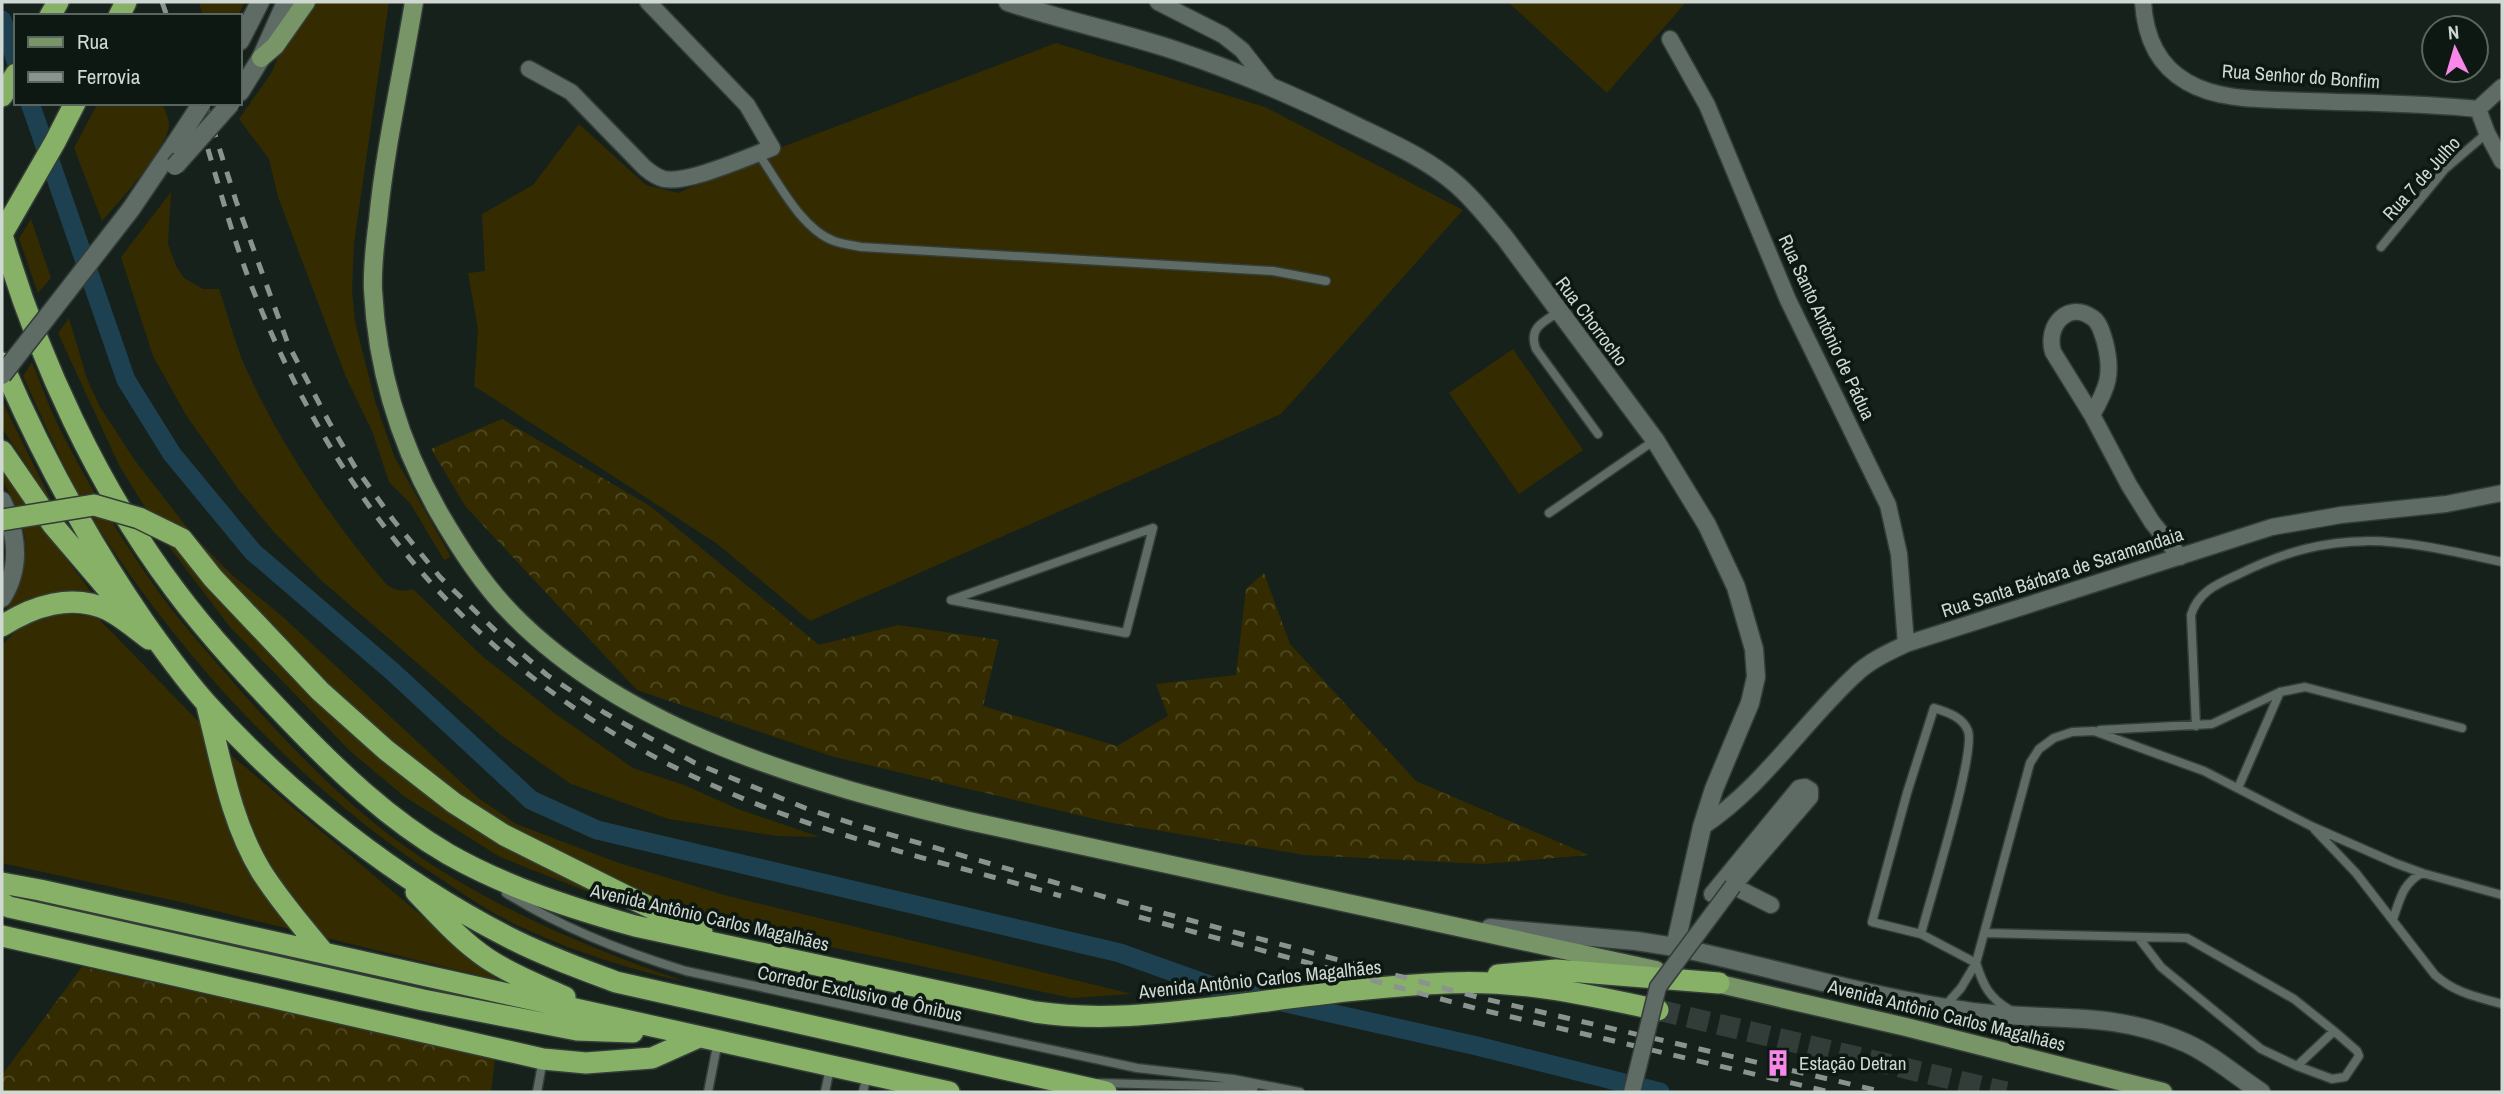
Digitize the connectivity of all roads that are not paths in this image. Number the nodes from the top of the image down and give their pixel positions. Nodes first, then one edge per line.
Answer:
1 (260, 2) edge
2 (286, 2) edge
3 (306, 2) edge
4 (414, 2) edge
5 (648, 2) edge
6 (1008, 2) edge
7 (1158, 2) edge
8 (2143, 2) edge
9 (242, 37) edge
10 (1670, 39) dead end
11 (261, 58) junction
12 (529, 69) dead end
13 (14, 77) edge
14 (1271, 87) junction
15 (2502, 87) edge
16 (242, 89) edge
17 (2, 96) edge
18 (74, 105) edge
19 (201, 105) edge
20 (229, 105) edge
21 (2478, 109) junction
22 (2487, 133) junction
23 (758, 153) junction
24 (2502, 161) edge
25 (136, 203) junction
26 (2, 235) edge
27 (2381, 247) dead end
28 (1326, 281) dead end
29 (1559, 312) junction
30 (2, 363) edge
31 (2, 374) edge
32 (2092, 415) junction
33 (1598, 434) dead end
34 (1655, 440) junction
35 (2, 451) edge
36 (2502, 494) edge
37 (2, 501) edge
38 (1549, 513) dead end
39 (2, 520) edge
40 (1153, 528) joint
41 (2180, 557) junction
42 (2502, 562) edge
43 (2, 598) edge
44 (2, 626) edge
45 (1906, 644) junction
46 (164, 650) junction
47 (2280, 692) junction
48 (207, 704) junction
49 (2196, 726) junction
50 (2462, 728) dead end
51 (2094, 731) junction
52 (2238, 788) junction
53 (2311, 826) junction
54 (1702, 827) junction
55 (449, 854) junction
56 (379, 856) junction
57 (2422, 873) junction
58 (2, 883) edge
59 (1733, 886) junction
60 (1712, 894) dead end
61 (2502, 895) edge
62 (2, 903) edge
63 (1771, 905) dead end
64 (2393, 919) junction
65 (1435, 923) junction
66 (1984, 933) junction
67 (1921, 934) junction
68 (2, 936) edge
69 (2137, 937) junction
70 (1675, 947) junction
71 (736, 948) junction
72 (324, 953) junction
73 (1976, 963) junction
74 (1449, 982) junction
75 (1719, 983) junction
76 (2502, 1004) edge
77 (1944, 1007) junction
78 (1657, 1010) tunnel mouth
79 (2020, 1016) junction
80 (2334, 1031) junction
81 (691, 1036) junction
82 (542, 1059) junction
83 (831, 1066) junction
84 (2297, 1066) junction
85 (1058, 1082) junction
86 (865, 1083) edge
87 (1289, 1090) junction
88 (537, 1092) edge
89 (708, 1092) edge
90 (825, 1092) edge
91 (949, 1092) edge
92 (1106, 1092) edge
93 (1300, 1092) edge
94 (1632, 1092) edge
95 (2163, 1092) edge
96 (2261, 1092) edge

1 - 9 street
2 - 11 street
3 - 11 main road
4 - 65 main road, Avenida Antônio Carlos Magalhães
5 - 23 street
6 - 14 street, Rua Chorrocho
7 - 14 street
8 - 21 street, Rua Senhor do Bonfim
10 - 45 street, Rua Santo Antônio de Pádua
11 - 16 street
12 - 23 street
13 - 17 highway
14 - 29 street, Rua Chorrocho
15 - 21 street
18 - 26 highway
19 - 25 street, bridge
20 - 25 street, bridge
21 - 22 street
22 - 24 street
22 - 27 lane, Rua 7 de Julho
23 - 28 lane
25 - 31 street, bridge
26 - 55 highway, Avenida Antônio Carlos Magalhães
29 - 33 lane
29 - 34 street, Rua Chorrocho
30 - 46 highway
32 - 32 street
32 - 41 street
34 - 38 lane
34 - 54 street, Rua Chorrocho
35 - 46 highway
36 - 41 street, Rua Santa Bárbara de Saramandaia
37 - 43 street
39 - 71 highway, bridge
40 - 40 lane
41 - 45 street, Rua Santa Bárbara de Saramandaia
42 - 49 lane
44 - 46 highway
45 - 54 street, Rua Santa Bárbara de Saramandaia
46 - 48 highway
47 - 49 lane
47 - 50 lane
47 - 52 lane
48 - 56 highway
48 - 72 highway
49 - 51 lane
51 - 52 lane
51 - 66 lane
52 - 53 lane
53 - 57 lane
53 - 64 lane
54 - 70 street, Rua Chorrocho
55 - 71 highway, Avenida Antônio Carlos Magalhães
55 - 87 lane, Corredor Exclusivo de Ônibus
56 - 81 highway
56 - 85 highway
57 - 61 lane
57 - 64 lane
58 - 72 highway
59 - 60 street
59 - 63 street
59 - 94 street, bridge
62 - 81 highway
64 - 76 lane
65 - 70 street
65 - 75 main road, Avenida Antônio Carlos Magalhães
66 - 69 lane
66 - 73 lane
67 - 67 lane
67 - 73 lane
68 - 82 highway
69 - 80 lane
69 - 84 lane
70 - 77 street
71 - 74 highway, Avenida Antônio Carlos Magalhães
72 - 81 highway
73 - 77 lane
73 - 79 lane
74 - 75 highway
74 - 78 highway, Avenida Antônio Carlos Magalhães
75 - 95 main road, Avenida Antônio Carlos Magalhães
77 - 79 street
79 - 96 street
80 - 84 lane
80 - 84 lane
81 - 82 highway
81 - 83 highway
81 - 89 lane
82 - 88 lane
83 - 86 highway
83 - 90 lane
85 - 87 lane, Corredor Exclusivo de Ônibus
85 - 92 highway
86 - 91 highway
87 - 93 lane, Corredor Exclusivo de Ônibus

